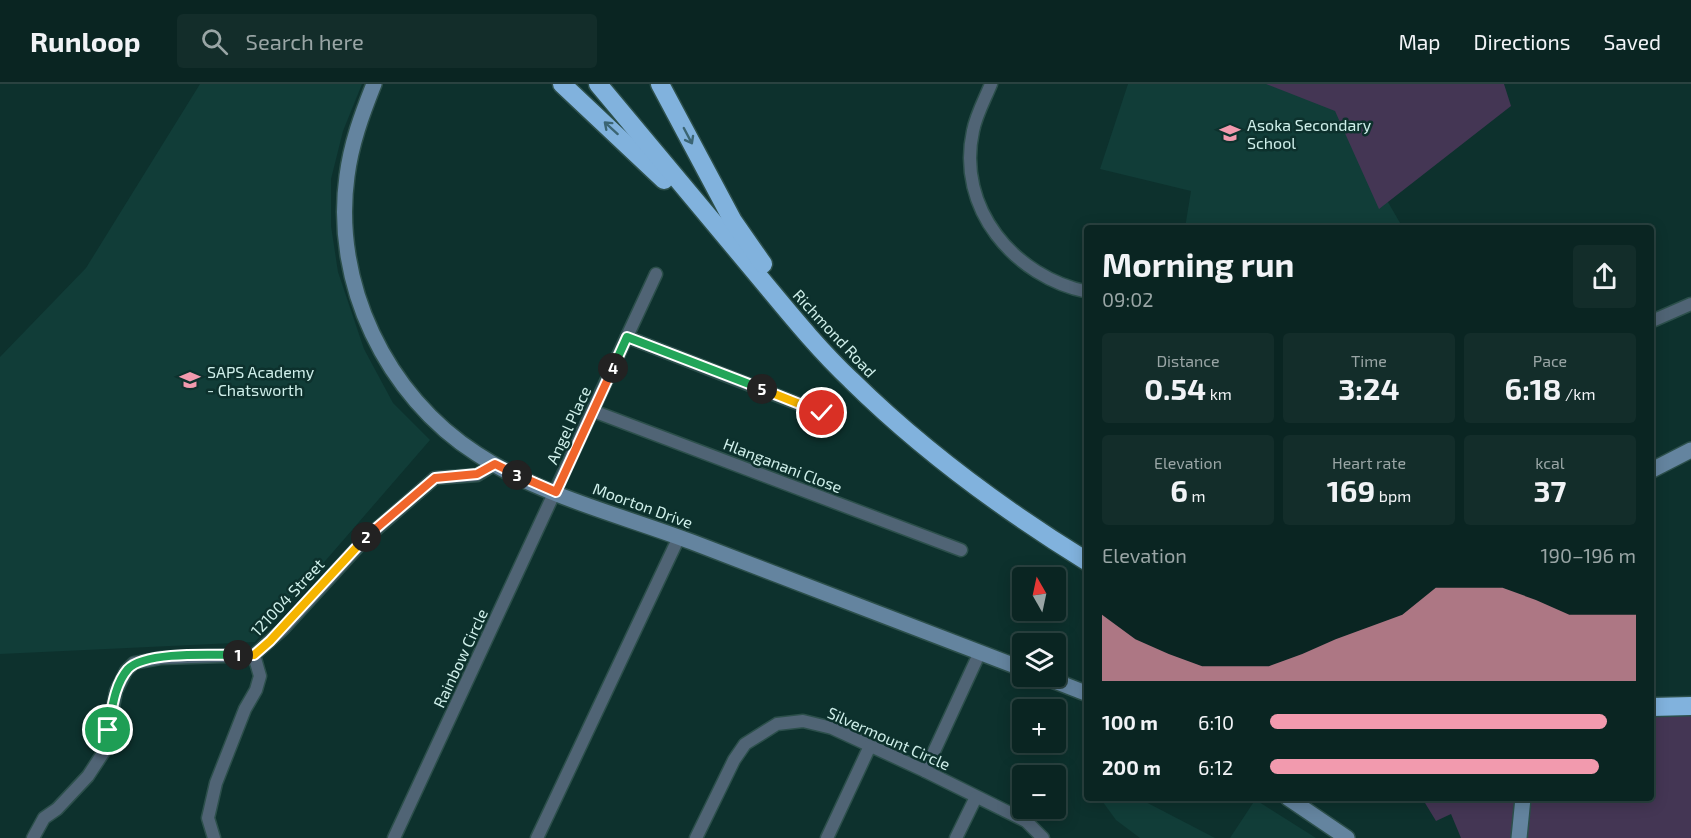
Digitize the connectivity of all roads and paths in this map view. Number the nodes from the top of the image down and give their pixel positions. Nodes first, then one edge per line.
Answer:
1 (374, 84) edge
2 (562, 84) edge
3 (598, 84) edge
4 (660, 84) edge
5 (992, 84) edge
6 (742, 257) junction
7 (656, 274) dead end
8 (1084, 291) edge
9 (1691, 304) edge
10 (1654, 320) edge
11 (627, 337) junction
12 (850, 380) junction
13 (593, 411) junction
14 (822, 413) dead end
15 (1691, 450) edge
16 (495, 464) junction
17 (1654, 469) edge
18 (556, 492) junction
19 (679, 537) junction
20 (961, 550) dead end
21 (1084, 560) edge
22 (980, 652) junction
23 (254, 655) junction
24 (1012, 665) edge
25 (1066, 685) edge
26 (1084, 692) edge
27 (1691, 706) edge
28 (1654, 707) edge
29 (870, 747) junction
30 (925, 771) junction
31 (976, 797) junction
32 (1292, 801) edge
33 (1523, 801) edge
34 (1520, 831) edge
35 (33, 838) edge
36 (214, 838) edge
37 (394, 838) edge
38 (537, 838) edge
39 (696, 838) edge
40 (827, 838) edge
41 (956, 838) edge
42 (1043, 838) edge
43 (1347, 838) edge
44 (1512, 838) edge

1 - 16 street, Moorton Drive
6 -> 2 highway
3 - 6 highway, Richmond Road
4 -> 12 highway
5 - 8 street
6 - 12 highway, Richmond Road
7 - 11 street, Angel Place
9 - 10 street
11 - 13 street, Angel Place
11 - 14 street
12 - 21 highway, Richmond Road
13 - 18 street, Angel Place
13 - 20 street, Hlanganani Close
15 - 17 street
16 - 18 street, Moorton Drive
16 - 23 street, 121004 Street
18 - 19 street, Moorton Drive
18 - 37 street, Rainbow Circle
19 - 22 street, Moorton Drive
19 - 38 street
22 - 24 street, Moorton Drive
22 - 30 street
23 - 35 street, 121004 Street
23 - 36 street
25 - 26 street
27 - 28 highway
29 - 30 street, Silvermount Circle
29 - 39 street, Silvermount Circle
29 - 40 street
30 - 31 street, Silvermount Circle
31 - 41 street
31 - 42 street, Silvermount Circle
32 - 43 street
33 - 34 street
34 - 44 street

